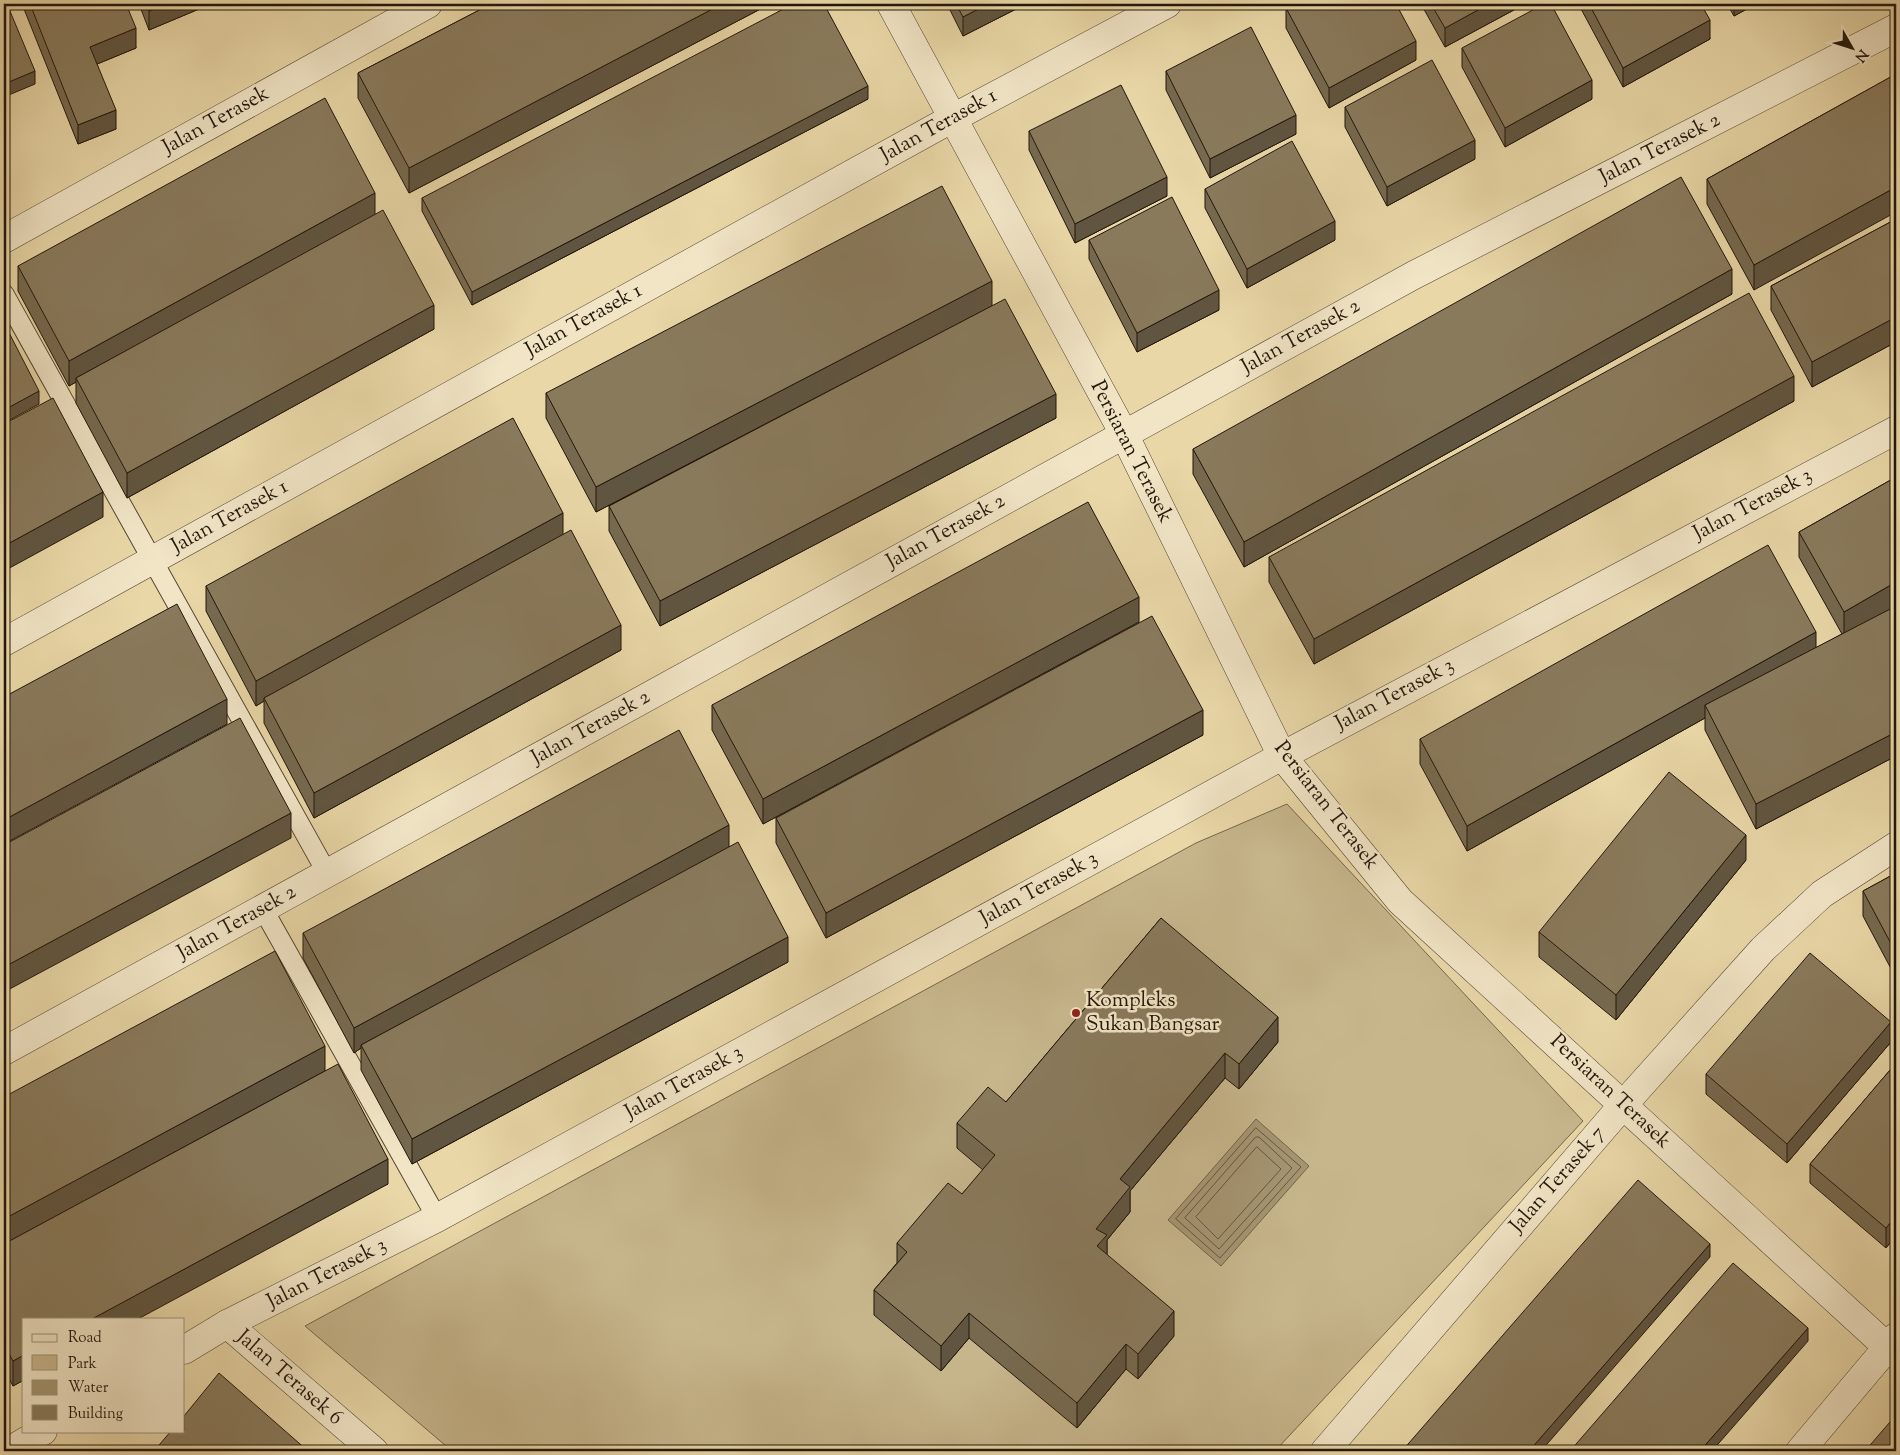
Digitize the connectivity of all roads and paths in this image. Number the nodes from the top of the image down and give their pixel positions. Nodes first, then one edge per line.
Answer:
1 (428, 4) edge
2 (891, 4) edge
3 (1167, 4) edge
4 (1896, 28) edge
5 (953, 118) junction
6 (4, 239) edge
7 (4, 294) edge
8 (1896, 430) edge
9 (1124, 434) junction
10 (152, 560) junction
11 (4, 642) edge
12 (1282, 756) junction
13 (1896, 846) edge
14 (326, 873) junction
15 (263, 909) junction
16 (4, 1051) edge
17 (1623, 1105) junction
18 (438, 1218) junction
19 (228, 1324) junction
20 (1893, 1347) edge
21 (185, 1349) edge
22 (41, 1432) edge
23 (9, 1451) edge
24 (374, 1451) edge
25 (1324, 1451) edge
26 (1800, 1451) edge

1 - 6 street, Jalan Terasek
2 - 5 street, Persiaran Terasek
3 - 5 street, Jalan Terasek 1
4 - 9 street, Jalan Terasek 2
5 - 9 street, Persiaran Terasek
5 - 10 street, Jalan Terasek 1
7 - 10 lane
8 - 12 street, Jalan Terasek 3
9 - 12 street, Persiaran Terasek
9 - 14 street, Jalan Terasek 2
10 - 11 street, Jalan Terasek 1
10 - 14 lane
12 - 17 street, Persiaran Terasek
12 - 18 street, Jalan Terasek 3
13 - 17 street, Jalan Terasek 7
14 - 15 street, Jalan Terasek 2
15 - 16 street, Jalan Terasek 2
15 - 18 lane
17 - 20 street, Persiaran Terasek
17 - 25 street, Jalan Terasek 7
18 - 19 street, Jalan Terasek 3
19 - 21 street, Jalan Terasek 3
19 - 24 street, Jalan Terasek 6
20 - 26 street
22 - 23 street

